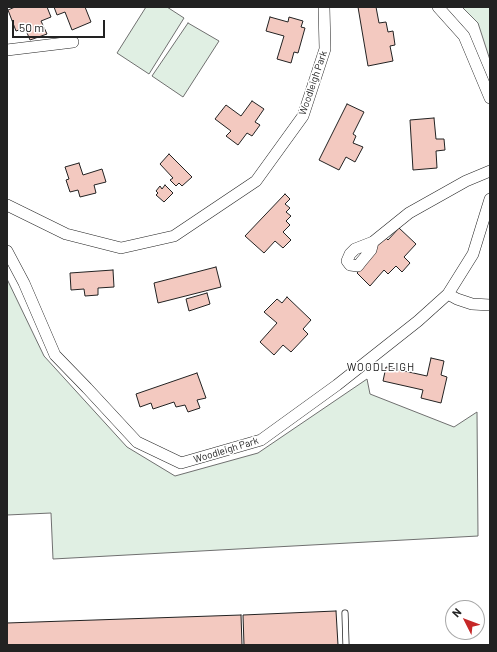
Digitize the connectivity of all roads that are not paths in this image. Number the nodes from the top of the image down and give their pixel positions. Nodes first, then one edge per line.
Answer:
1 (324, 7) edge
2 (438, 7) edge
3 (73, 42) dead end
4 (7, 50) edge
5 (490, 98) edge
6 (490, 171) edge
7 (490, 199) edge
8 (7, 205) edge
9 (373, 242) dead end
10 (7, 250) edge
11 (448, 294) junction
12 (490, 305) edge
13 (345, 613) dead end
14 (346, 645) edge

1 - 8 street, Woodleigh Park
2 - 5 street
3 - 4 street
6 - 9 street
7 - 11 street, Woodleigh Park
10 - 11 street, Woodleigh Park
11 - 12 street
13 - 14 lane

